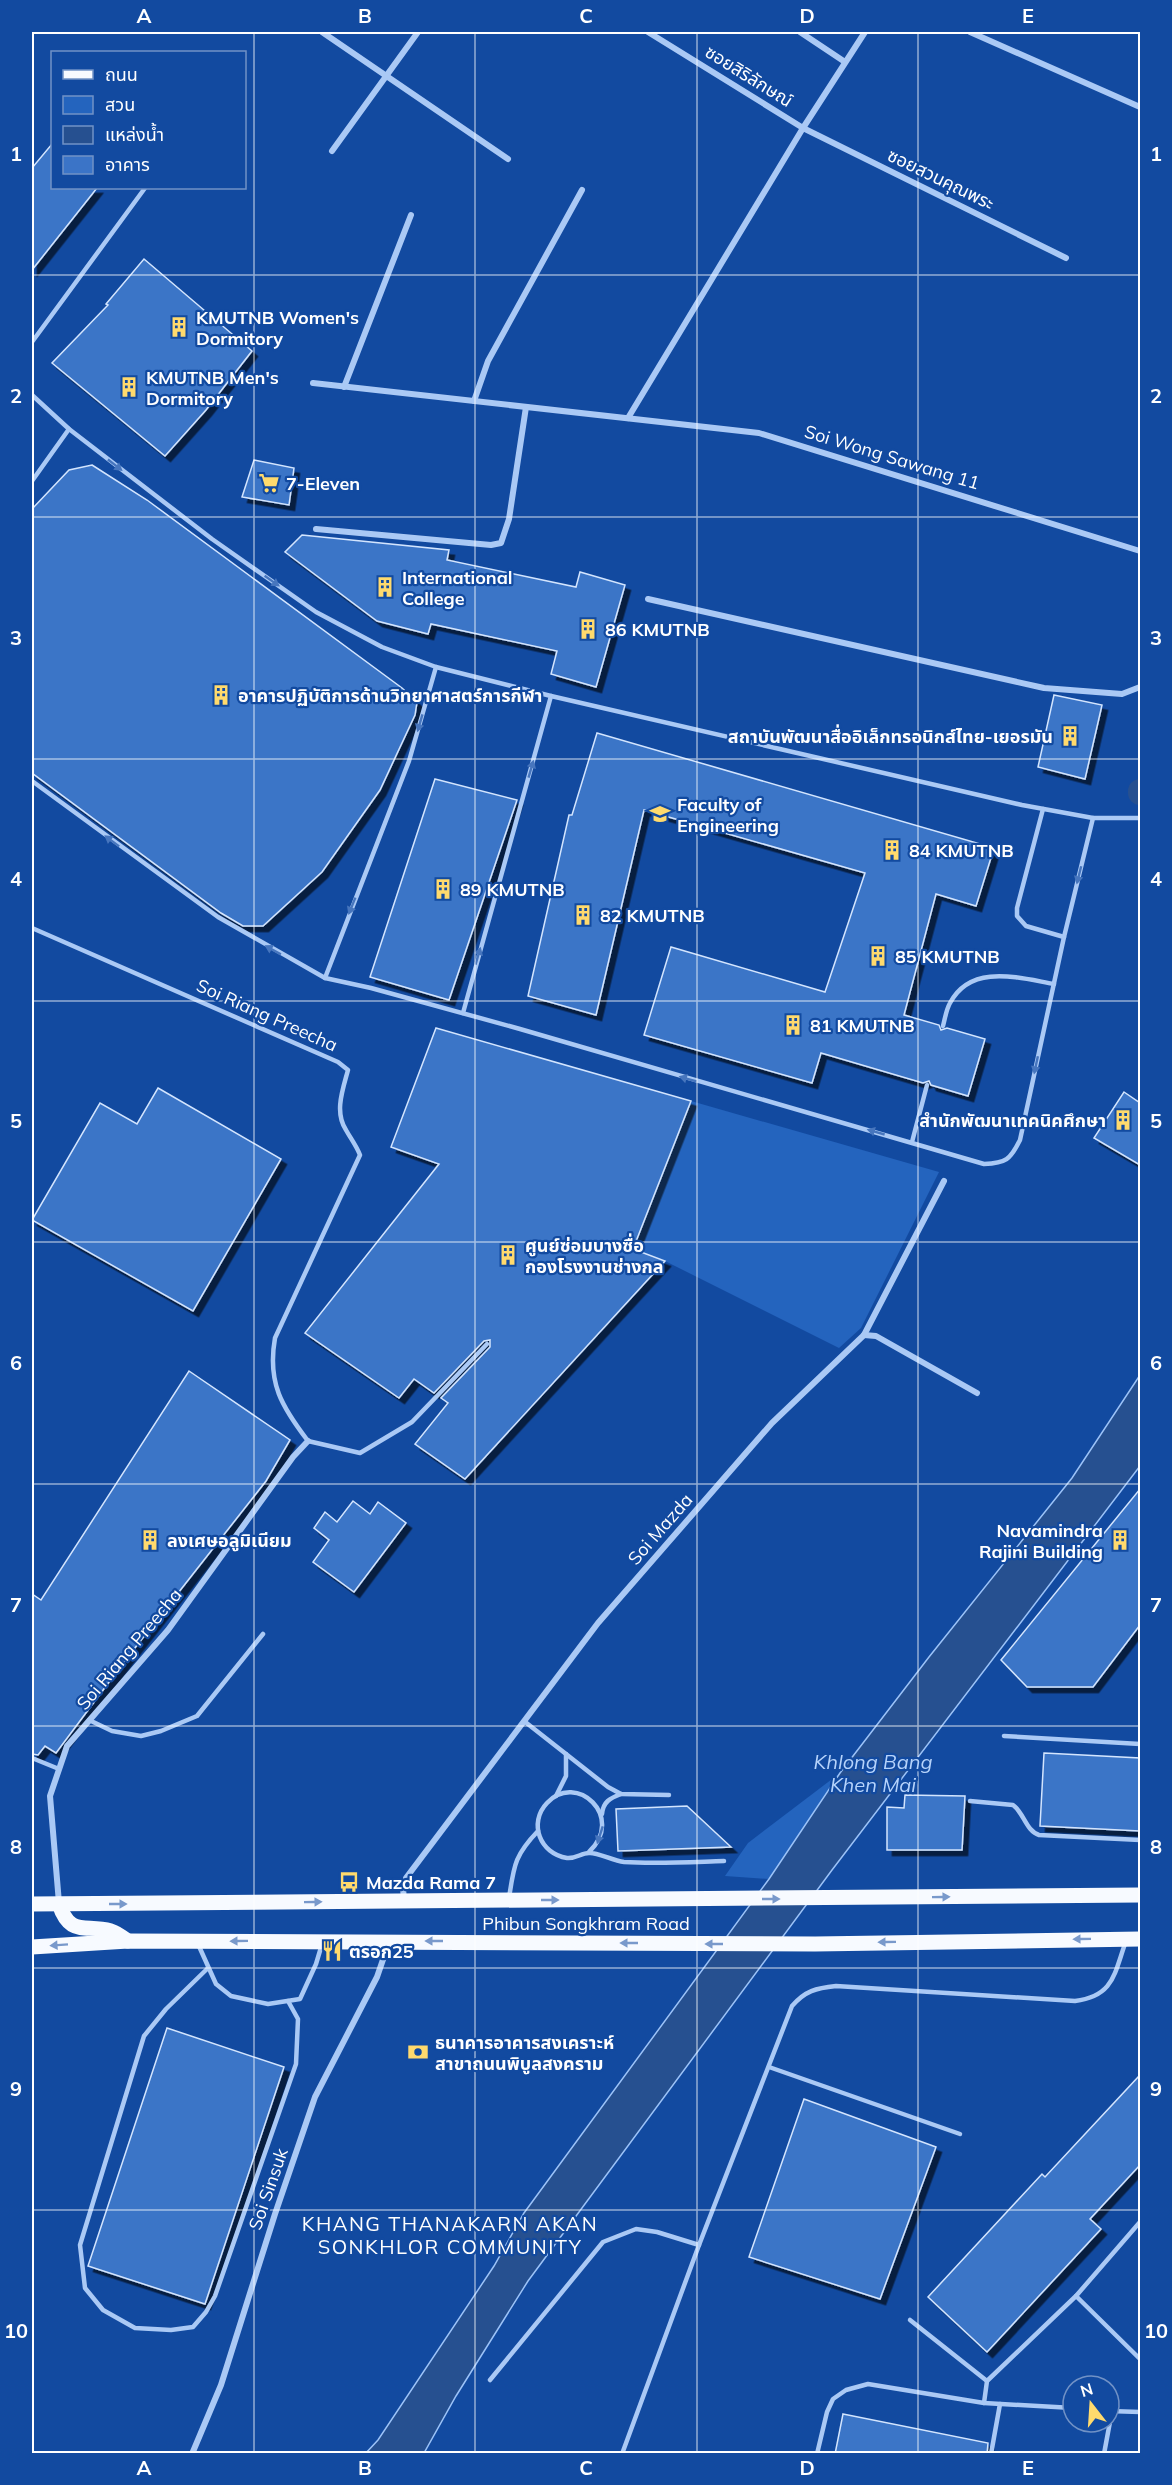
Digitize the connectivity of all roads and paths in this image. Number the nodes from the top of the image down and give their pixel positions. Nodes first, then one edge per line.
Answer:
1 (322, 32) edge
2 (418, 32) edge
3 (648, 32) edge
4 (800, 32) edge
5 (865, 32) edge
6 (969, 32) edge
7 (845, 62) junction
8 (387, 77) junction
9 (1140, 107) edge
10 (803, 128) junction
11 (332, 151) dead end
12 (508, 159) dead end
13 (144, 189) edge
14 (582, 190) dead end
15 (411, 214) dead end
16 (1066, 258) dead end
17 (32, 342) edge
18 (313, 383) dead end
19 (344, 387) junction
20 (32, 395) edge
21 (474, 401) junction
22 (526, 407) junction
23 (628, 418) junction
24 (69, 429) junction
25 (32, 481) edge
26 (316, 529) dead end
27 (1140, 550) edge
28 (648, 599) dead end
29 (436, 667) junction
30 (1140, 687) edge
31 (551, 696) junction
32 (32, 781) edge
33 (1043, 809) junction
34 (1093, 818) junction
35 (1140, 819) edge
36 (32, 928) edge
37 (1064, 937) junction
38 (325, 978) junction
39 (1054, 984) junction
40 (463, 1013) junction
41 (943, 1026) dead end
42 (927, 1085) dead end
43 (912, 1142) junction
44 (944, 1181) dead end
45 (864, 1335) junction
46 (487, 1344) dead end
47 (977, 1393) dead end
48 (308, 1441) junction
49 (263, 1634) dead end
50 (89, 1720) junction
51 (524, 1721) junction
52 (1005, 1736) dead end
53 (1140, 1744) edge
54 (566, 1754) junction
55 (32, 1758) edge
56 (59, 1769) junction
57 (621, 1794) junction
58 (669, 1795) dead end
59 (556, 1796) junction
60 (970, 1801) dead end
61 (602, 1815) junction
62 (538, 1832) junction
63 (1140, 1840) edge
64 (589, 1852) junction
65 (724, 1861) dead end
66 (1140, 1895) edge
67 (404, 1900) junction
68 (509, 1900) junction
69 (32, 1904) edge
70 (59, 1904) junction
71 (1134, 1939) edge
72 (323, 1940) junction
73 (128, 1941) junction
74 (389, 1941) junction
75 (196, 1942) junction
76 (32, 1947) edge
77 (208, 1968) junction
78 (288, 2001) junction
79 (769, 2067) junction
80 (960, 2134) dead end
81 (1140, 2222) edge
82 (699, 2245) junction
83 (1076, 2296) junction
84 (910, 2320) dead end
85 (1140, 2360) edge
86 (490, 2380) dead end
87 (987, 2381) junction
88 (984, 2403) junction
89 (1000, 2404) junction
90 (1061, 2407) edge
91 (1121, 2411) edge
92 (1140, 2412) edge
93 (1107, 2434) edge
94 (192, 2454) edge
95 (622, 2454) edge
96 (817, 2454) edge
97 (991, 2454) edge
98 (1104, 2454) edge

1 - 8 street
2 - 8 street
3 - 10 street, ซอยสิริลักษณ์
4 - 7 street
5 - 7 street
6 - 9 street
7 - 10 street
8 - 11 street
8 - 12 street
10 - 16 street, ซอยสวนคุณพระ
10 - 23 street
13 - 17 lane
14 - 21 street
15 - 19 street
18 - 19 street, Soi Wong Sawang 11
19 - 21 street, Soi Wong Sawang 11
20 - 24 lane
21 - 22 street, Soi Wong Sawang 11
22 - 23 street, Soi Wong Sawang 11
22 - 26 street
23 - 27 street, Soi Wong Sawang 11
24 - 25 lane
24 -> 29 lane
28 - 30 street
29 - 31 lane
29 -> 38 lane
31 - 33 lane
40 -> 31 lane
38 -> 32 lane
33 - 34 lane
33 - 37 lane
34 - 35 lane
34 -> 37 lane
36 - 48 lane, Soi Riang Preecha
37 - 39 lane
38 - 40 lane
39 - 41 lane
39 -> 43 lane
43 -> 40 lane
42 - 43 lane
44 - 45 street, Soi Mazda
45 - 47 street
45 - 51 street, Soi Mazda
46 - 48 lane
48 - 50 street, Soi Riang Preecha
49 - 50 lane
50 - 56 street, Soi Riang Preecha
51 - 54 lane
51 - 67 street, Soi Mazda
52 - 53 lane
54 - 57 lane
54 - 59 lane
55 - 56 lane
56 - 70 street, Soi Riang Preecha
57 - 58 lane
57 - 61 lane
59 - 61 lane
59 - 62 lane
60 - 63 lane
61 -> 64 lane
62 - 64 lane
62 - 68 lane
64 - 65 lane
68 -> 66 main road, Phibun Songkhram Road
67 - 68 main road, Phibun Songkhram Road
70 -> 67 main road, Phibun Songkhram Road
69 - 70 main road, Phibun Songkhram Road
70 - 73 main road
71 -> 74 main road, Phibun Songkhram Road
71 - 79 lane
72 - 74 main road, Phibun Songkhram Road
72 -> 75 main road, Phibun Songkhram Road
72 - 78 lane
73 - 75 main road, Phibun Songkhram Road
73 -> 76 main road, Phibun Songkhram Road
74 - 94 street, Soi Sinsuk
75 - 77 lane
77 - 78 lane
77 - 78 lane
79 - 80 lane
79 - 82 lane
81 - 83 lane
82 - 86 lane
82 - 95 lane
83 - 85 lane
83 - 87 lane
84 - 87 lane
87 - 88 lane
88 - 89 lane
88 - 96 lane
89 - 90 lane
89 - 97 lane
91 - 92 lane
93 - 98 lane

